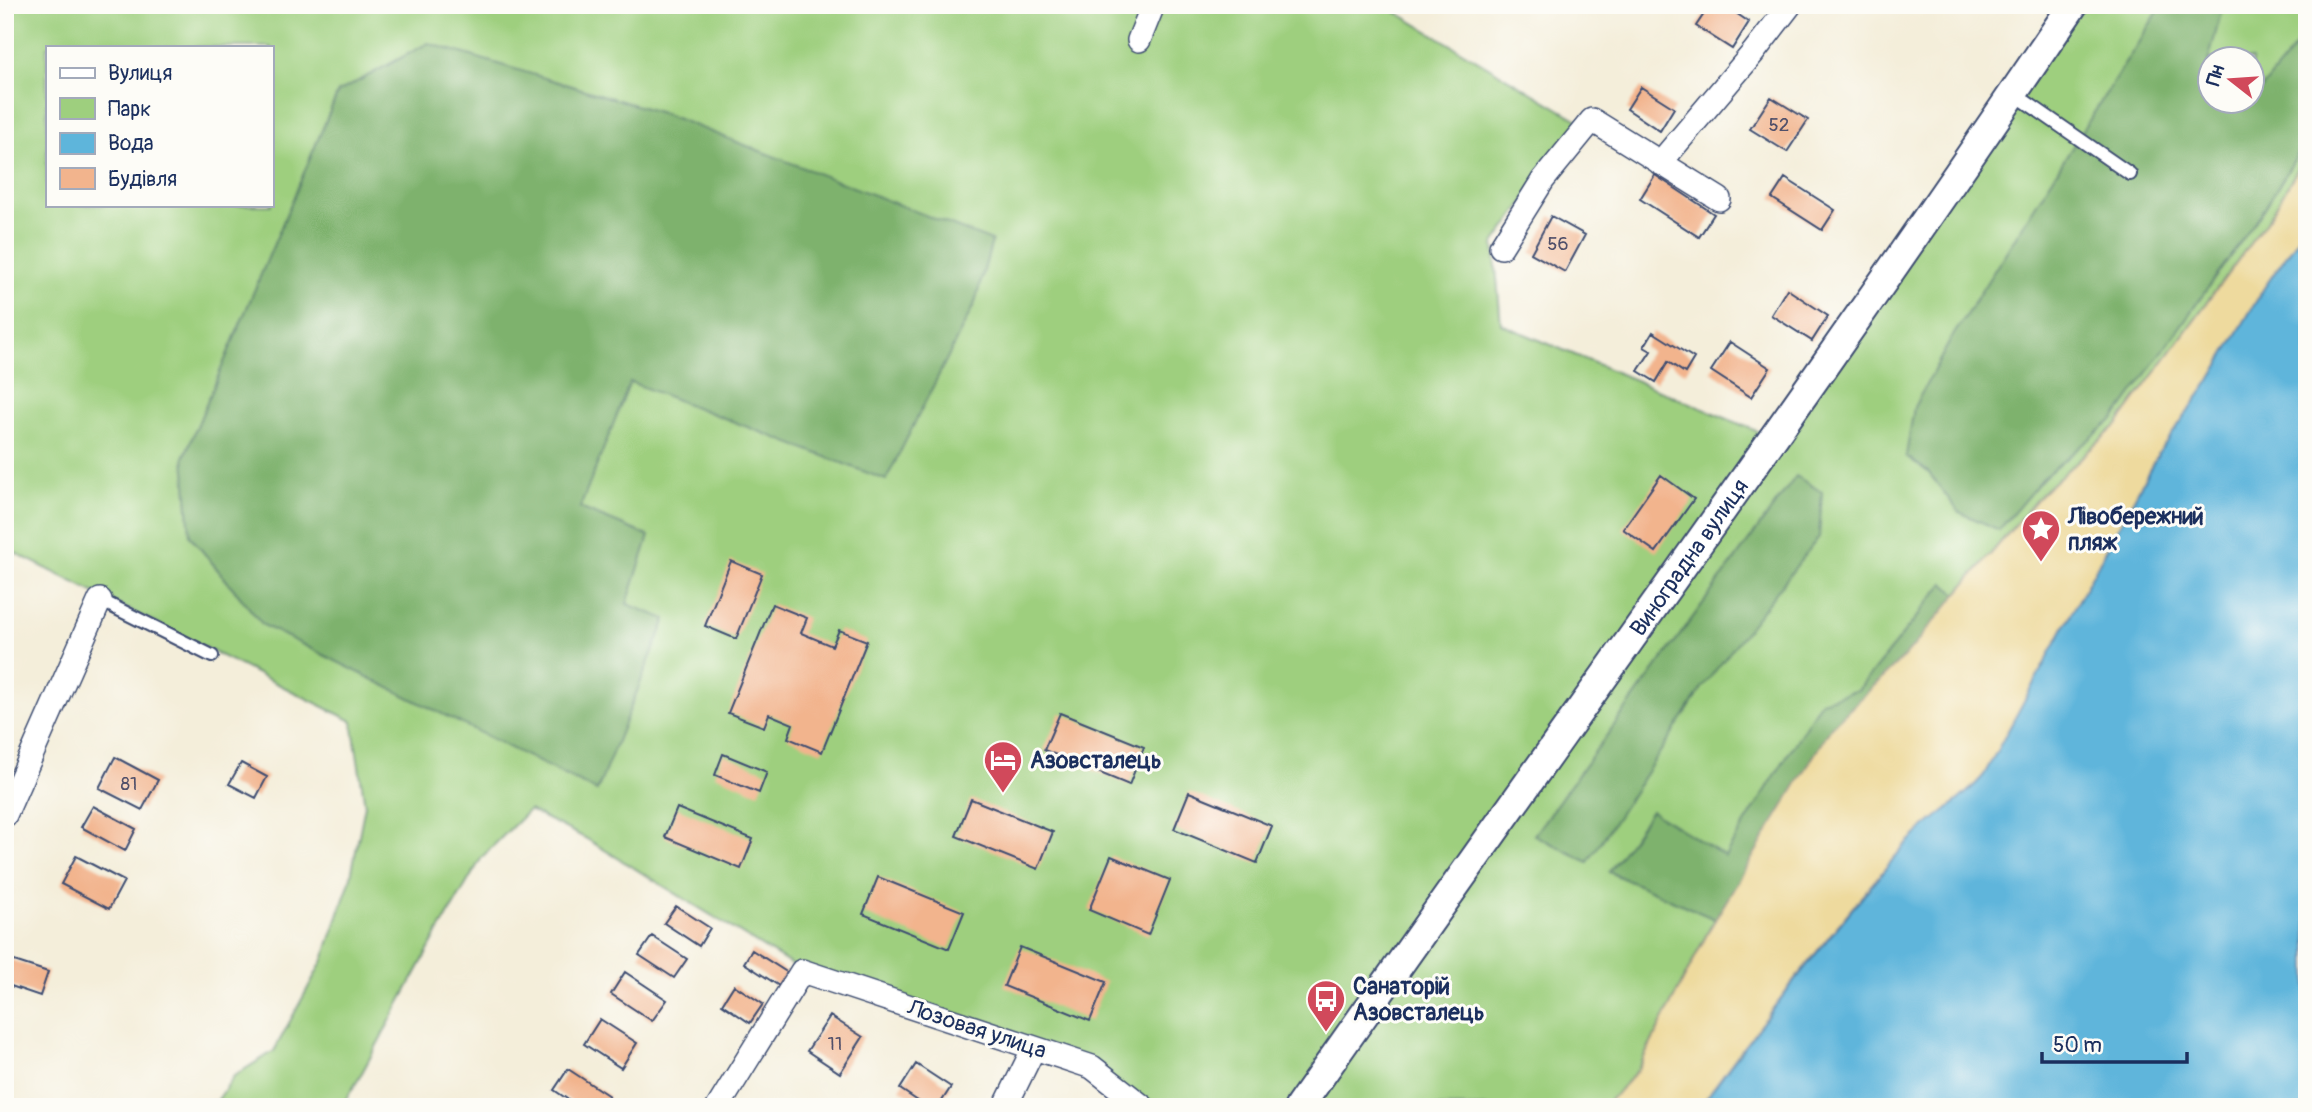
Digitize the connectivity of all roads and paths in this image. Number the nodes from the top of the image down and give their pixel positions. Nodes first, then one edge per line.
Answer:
1 (1153, 5) edge
2 (1790, 5) edge
3 (2073, 5) edge
4 (1139, 40) dead end
5 (2013, 93) junction
6 (1660, 163) junction
7 (2130, 174) dead end
8 (1719, 199) dead end
9 (1502, 247) dead end
10 (100, 600) joint
11 (212, 656) dead end
12 (5, 815) edge
13 (1034, 1048) junction
14 (718, 1107) edge
15 (1005, 1107) edge
16 (1143, 1107) edge
17 (1298, 1107) edge

1 - 4 street
2 - 6 street
3 - 5 street, Виноградна вулиця
5 - 7 lane
5 - 17 street, Виноградна вулиця
6 - 8 street
6 - 9 street
10 - 11 lane
10 - 12 street
13 - 14 street, Лозовая улица
13 - 15 street
13 - 16 street, Лозовая улица

